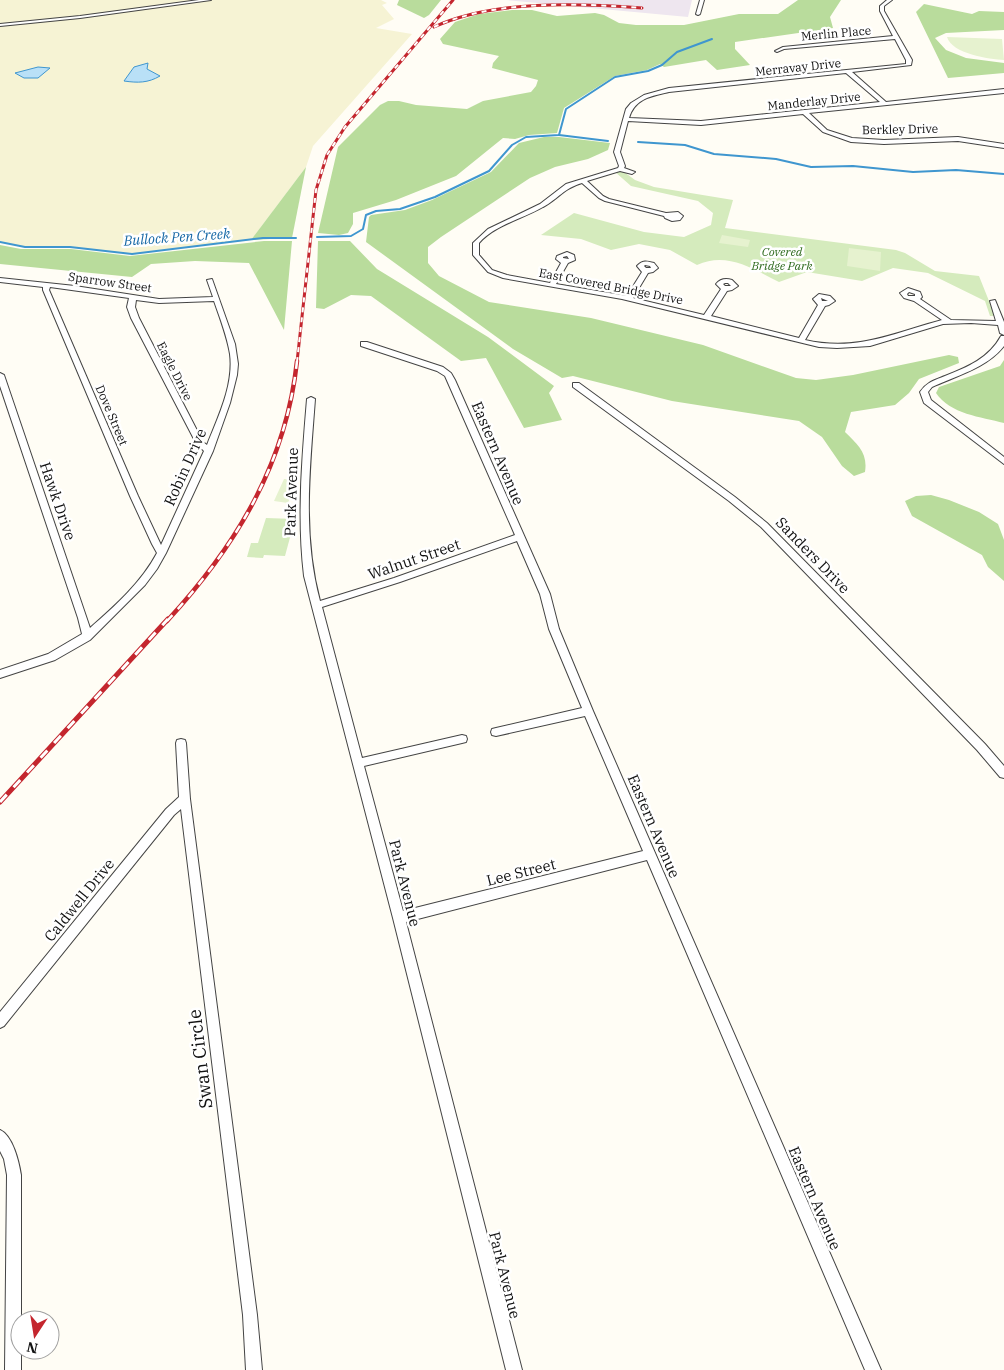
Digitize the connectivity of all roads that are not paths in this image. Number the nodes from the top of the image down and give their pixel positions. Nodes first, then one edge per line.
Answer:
1 (209, 0) edge
2 (702, 0) edge
3 (890, 0) edge
4 (698, 14) dead end
5 (0, 25) edge
6 (897, 38) junction
7 (777, 51) dead end
8 (848, 72) junction
9 (1004, 91) edge
10 (884, 104) junction
11 (804, 112) junction
12 (626, 119) junction
13 (1004, 146) edge
14 (620, 169) junction
15 (632, 172) dead end
16 (582, 180) junction
17 (667, 215) dead end
18 (564, 262) dead end
19 (646, 270) dead end
20 (0, 280) edge
21 (210, 280) dead end
22 (47, 285) junction
23 (552, 285) junction
24 (725, 288) dead end
25 (133, 298) junction
26 (916, 298) dead end
27 (216, 299) junction
28 (629, 299) junction
29 (994, 301) dead end
30 (822, 304) dead end
31 (706, 318) junction
32 (948, 321) junction
33 (1001, 322) junction
34 (1004, 333) edge
35 (1004, 338) edge
36 (801, 341) junction
37 (364, 344) dead end
38 (0, 375) edge
39 (576, 385) dead end
40 (311, 399) dead end
41 (209, 451) junction
42 (1004, 460) edge
43 (518, 537) junction
44 (162, 553) junction
45 (318, 605) junction
46 (87, 637) junction
47 (0, 674) edge
48 (588, 711) junction
49 (496, 732) dead end
50 (462, 739) dead end
51 (181, 743) dead end
52 (359, 763) junction
53 (1004, 774) edge
54 (185, 799) junction
55 (650, 854) junction
56 (399, 918) junction
57 (0, 1022) edge
58 (0, 1137) edge
59 (13, 1370) edge
60 (254, 1370) edge
61 (514, 1370) edge
62 (872, 1370) edge

1 - 5 street
2 - 4 street
3 - 6 street, Merravay Drive
6 - 7 street, Merlin Place
6 - 8 street, Merravay Drive
8 - 10 street
8 - 12 street, Merravay Drive
9 - 10 street, Manderlay Drive
10 - 11 street, Manderlay Drive
11 - 12 street, Manderlay Drive
11 - 13 street, Berkley Drive
12 - 14 street
14 - 15 street
14 - 16 street, East Covered Bridge Drive
16 - 17 street
16 - 23 street, East Covered Bridge Drive
18 - 23 street
19 - 28 street
20 - 22 street, Sparrow Street
21 - 27 street, Robin Drive
22 - 25 street, Sparrow Street
22 - 44 street, Dove Street
23 - 28 street, East Covered Bridge Drive
24 - 31 street
25 - 27 street, Sparrow Street
25 - 41 street, Eagle Drive
26 - 32 street
27 - 41 street, Robin Drive
28 - 31 street, East Covered Bridge Drive
29 - 33 street
30 - 36 street
31 - 36 street, East Covered Bridge Drive
32 - 33 street, East Covered Bridge Drive
32 - 36 street, East Covered Bridge Drive
33 - 34 street
35 - 42 street
37 - 43 street, Eastern Avenue
38 - 46 street, Hawk Drive
39 - 53 street, Sanders Drive
40 - 45 street, Park Avenue
41 - 44 street, Robin Drive
43 - 45 street, Walnut Street
43 - 48 street, Eastern Avenue
44 - 46 street, Robin Drive
45 - 52 street, Park Avenue
46 - 47 street, Robin Drive
48 - 49 street
48 - 55 street, Eastern Avenue
50 - 52 street
51 - 54 street, Swan Circle
52 - 56 street, Park Avenue
54 - 57 street, Caldwell Drive
54 - 60 street, Swan Circle
55 - 56 street, Lee Street
55 - 62 street, Eastern Avenue
56 - 61 street, Park Avenue
58 - 59 street

